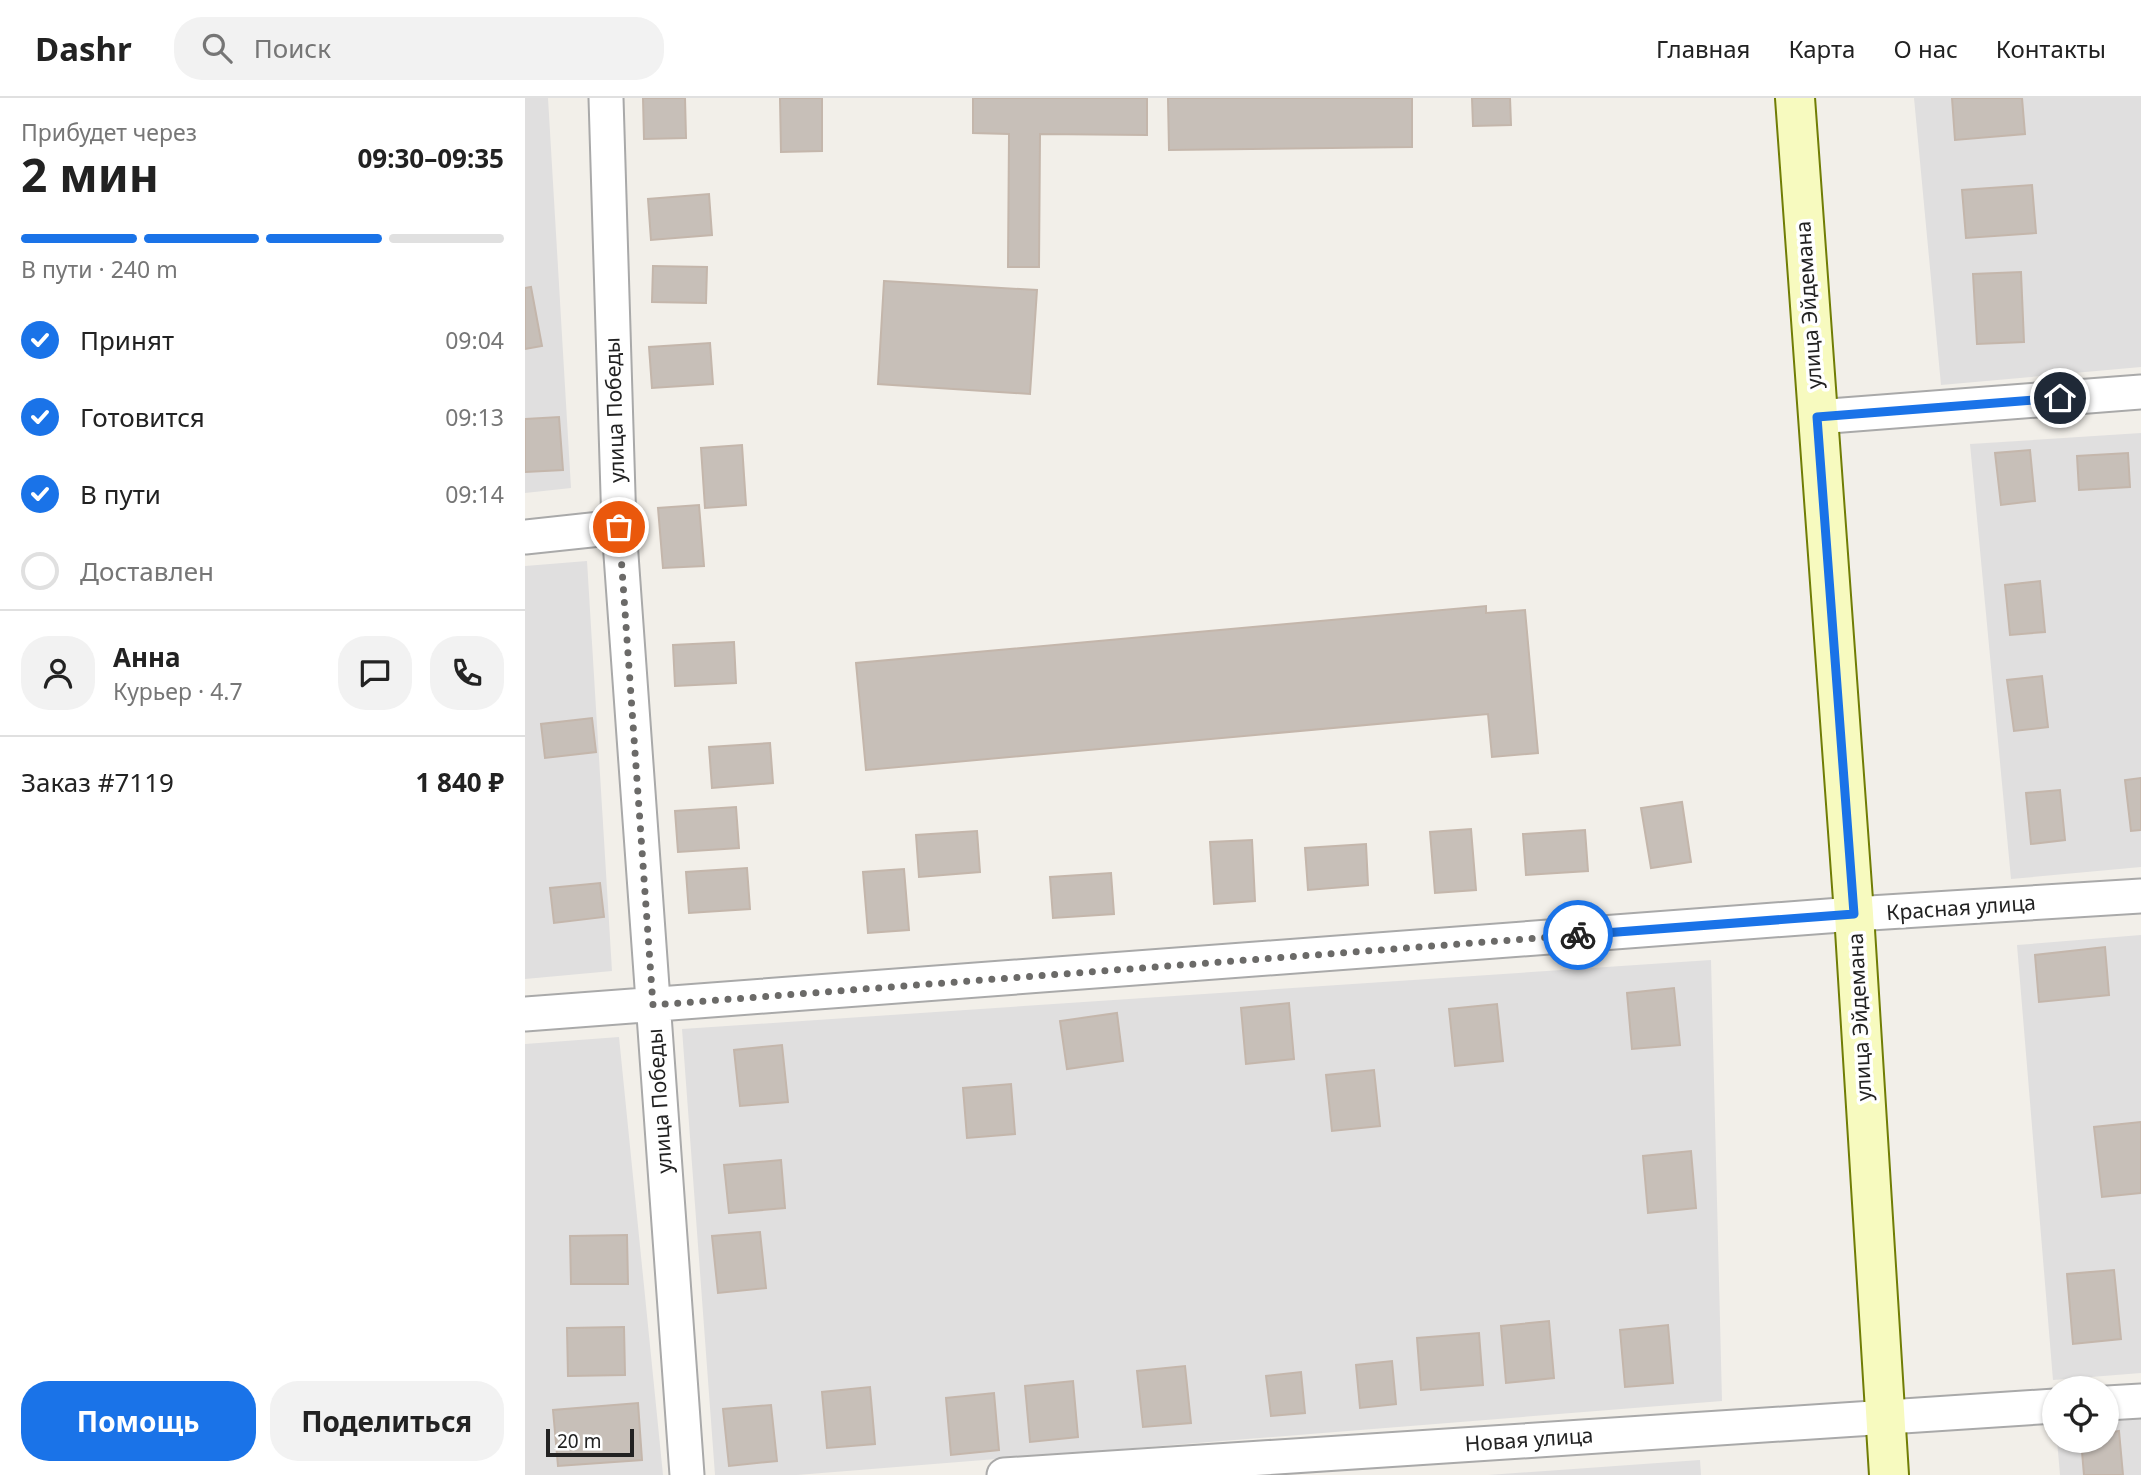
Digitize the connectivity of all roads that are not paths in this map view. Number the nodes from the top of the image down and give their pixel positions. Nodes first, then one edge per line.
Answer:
1 (606, 98) edge
2 (1795, 98) edge
3 (2141, 392) edge
4 (1817, 417) junction
5 (619, 527) junction
6 (525, 537) edge
7 (2141, 896) edge
8 (1854, 914) junction
9 (653, 1005) junction
10 (525, 1014) edge
11 (2141, 1401) edge
12 (2119, 1402) edge
13 (2042, 1407) edge
14 (1884, 1416) junction
15 (687, 1475) edge
16 (1004, 1475) edge
17 (1889, 1475) edge

1 - 5 street, улица Победы
2 - 4 main road, улица Эйдемана
3 - 4 street
4 - 8 main road, улица Эйдемана
5 - 6 street
5 - 9 street, улица Победы
7 - 8 street, Красная улица
8 - 9 street, Красная улица
8 - 14 main road, улица Эйдемана
9 - 10 street, Красная улица
9 - 15 street, улица Победы
11 - 12 street
13 - 14 street, Новая улица
14 - 16 street, Новая улица
14 - 17 main road, улица Эйдемана

